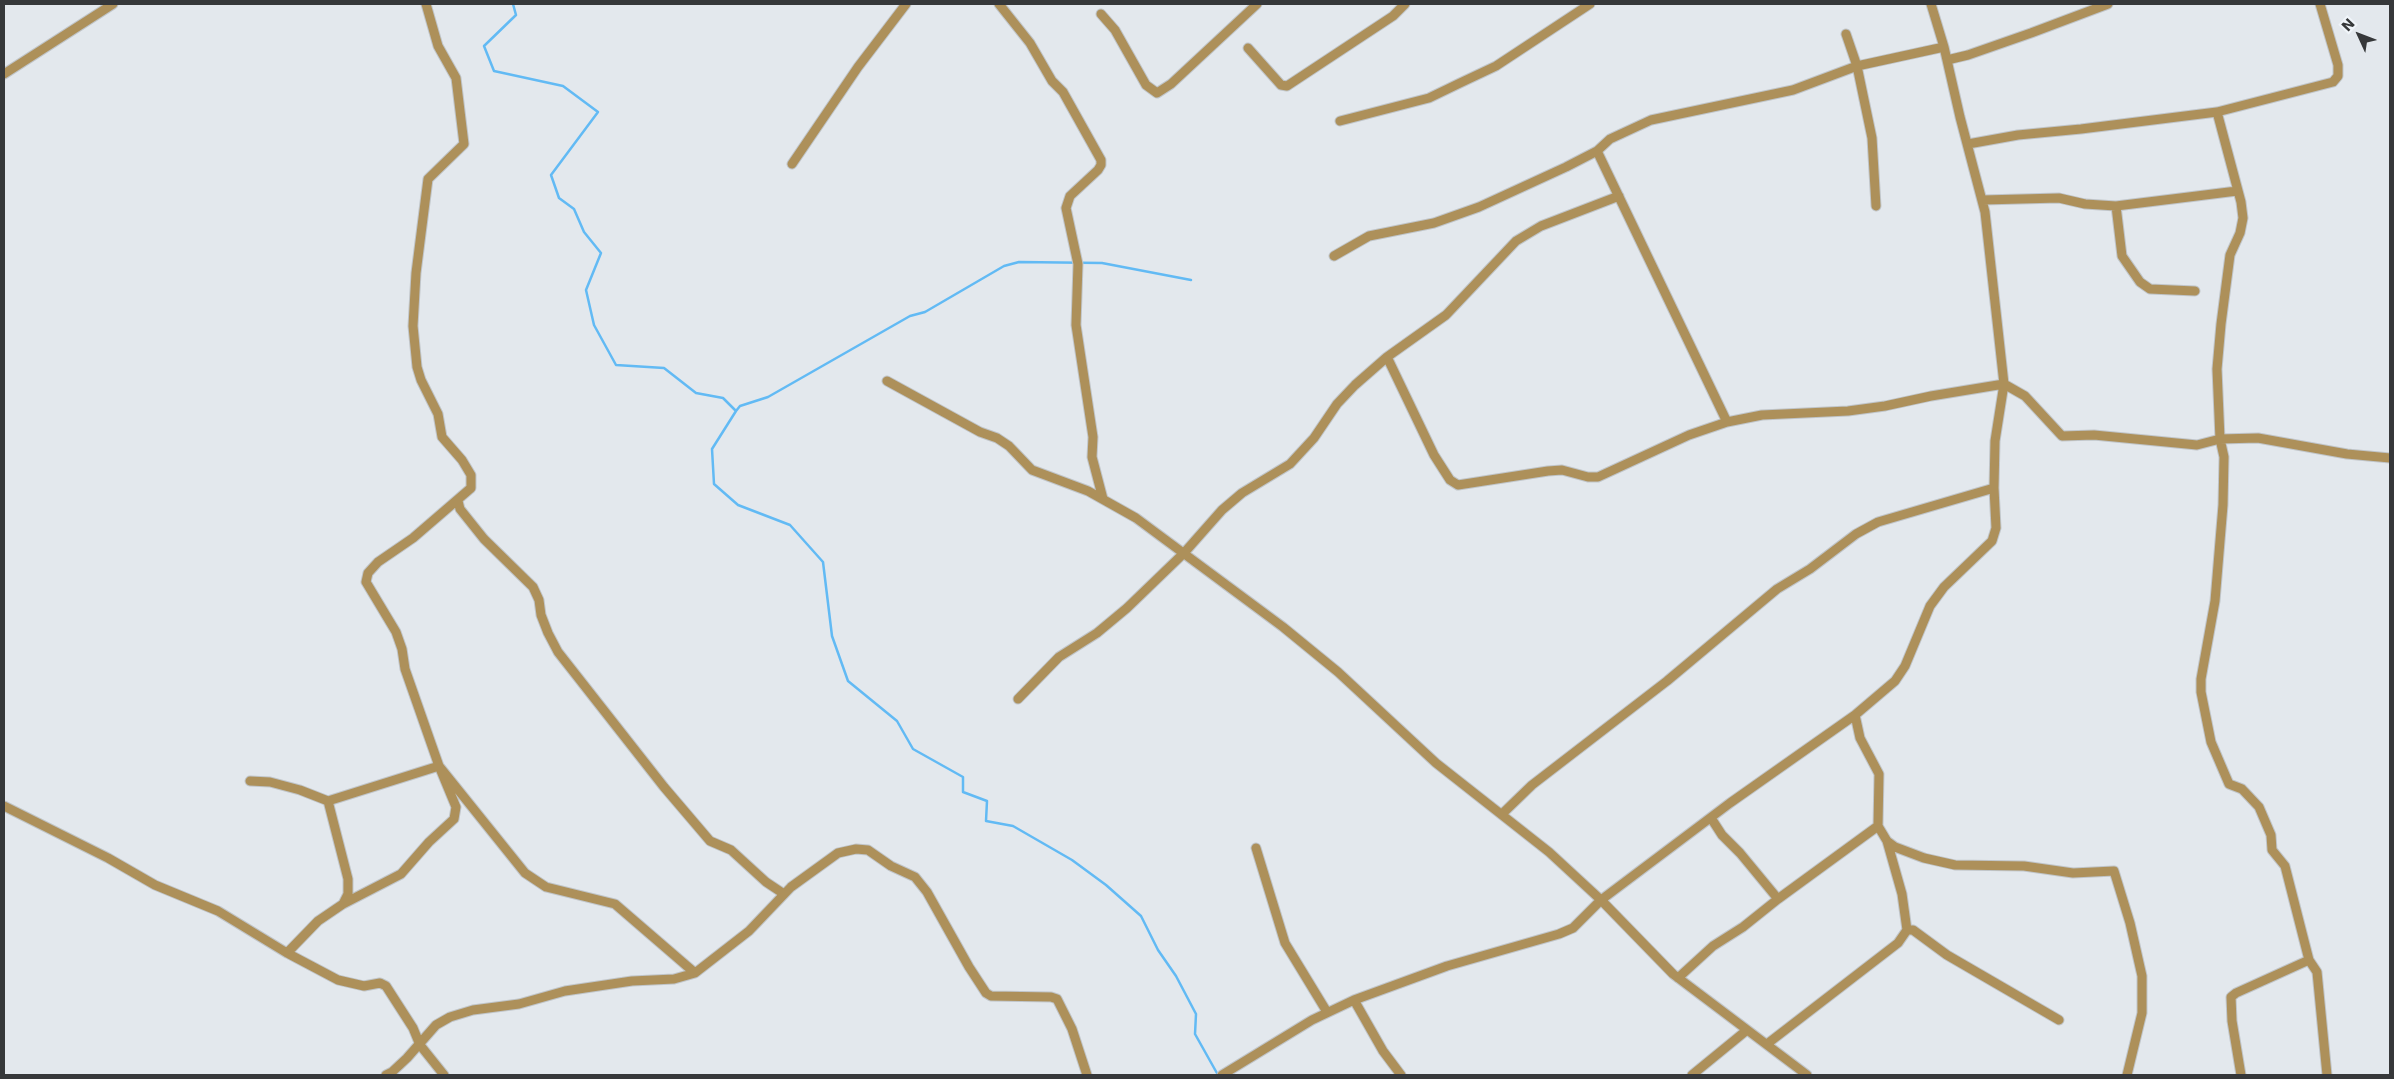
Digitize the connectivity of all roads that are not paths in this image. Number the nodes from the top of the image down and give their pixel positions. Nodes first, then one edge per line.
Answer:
1 (113, 4) edge
2 (426, 4) edge
3 (906, 4) edge
4 (999, 4) edge
5 (1257, 4) edge
6 (1405, 4) edge
7 (1590, 4) edge
8 (1931, 4) edge
9 (2108, 4) edge
10 (2320, 4) edge
11 (1101, 14) dead end
12 (1846, 34) dead end
13 (1944, 47) junction
14 (1248, 48) dead end
15 (1947, 60) junction
16 (1857, 66) junction
17 (4, 74) edge
18 (2217, 112) junction
19 (1340, 121) dead end
20 (1968, 144) junction
21 (1597, 151) junction
22 (792, 164) dead end
23 (2237, 191) junction
24 (1619, 196) junction
25 (1983, 200) junction
26 (1876, 206) dead end
27 (2116, 206) junction
28 (1334, 256) dead end
29 (2194, 292) dead end
30 (1387, 357) junction
31 (887, 381) dead end
32 (2004, 384) junction
33 (1727, 422) junction
34 (2220, 439) junction
35 (2390, 458) edge
36 (1994, 488) junction
37 (1103, 499) junction
38 (458, 501) junction
39 (1184, 552) junction
40 (1018, 699) dead end
41 (1855, 715) junction
42 (439, 766) junction
43 (250, 781) dead end
44 (328, 801) junction
45 (4, 806) edge
46 (1502, 814) junction
47 (1711, 818) junction
48 (1878, 826) junction
49 (1887, 841) junction
50 (1256, 848) dead end
51 (784, 894) junction
52 (1778, 899) junction
53 (1601, 900) junction
54 (343, 904) junction
55 (1907, 930) junction
56 (287, 953) junction
57 (2309, 960) junction
58 (695, 973) junction
59 (1678, 978) junction
60 (1354, 1000) junction
61 (1327, 1012) junction
62 (2059, 1020) dead end
63 (1747, 1030) junction
64 (1767, 1044) junction
65 (420, 1045) junction
66 (1223, 1074) edge
67 (386, 1075) edge
68 (444, 1075) edge
69 (1087, 1075) edge
70 (1401, 1075) edge
71 (1692, 1075) edge
72 (1807, 1075) edge
73 (2127, 1075) edge
74 (2241, 1075) edge
75 (2327, 1075) edge

1 - 17 street
2 - 38 street
3 - 22 street
4 - 37 street
5 - 11 street
6 - 14 street
7 - 19 street
8 - 13 street
9 - 15 street
10 - 18 street
12 - 16 street
13 - 15 street
13 - 16 street
15 - 20 street
16 - 21 street
16 - 26 street
18 - 20 street
18 - 23 street
20 - 25 street
21 - 24 street
21 - 28 street
23 - 27 street
23 - 34 street
24 - 30 street
24 - 33 street
25 - 27 street
25 - 32 street
27 - 29 street
30 - 33 street
30 - 39 street
31 - 37 street
32 - 33 street
32 - 34 street
32 - 36 street
34 - 35 street
34 - 57 street
36 - 41 street
36 - 46 street
37 - 39 street
38 - 42 street
38 - 51 street
39 - 40 street
39 - 46 street
41 - 47 street
41 - 48 street
42 - 44 street
42 - 54 street
42 - 58 street
43 - 44 street
44 - 54 street
45 - 56 street
46 - 53 street
47 - 52 street
47 - 53 street
48 - 49 street
48 - 52 street
49 - 55 street
49 - 73 street
50 - 61 street
51 - 58 street
51 - 69 street
52 - 59 street
53 - 59 street
53 - 60 street
54 - 56 street
55 - 62 street
55 - 64 street
56 - 65 street
57 - 74 street
57 - 75 street
58 - 65 street
59 - 63 street
60 - 61 street
60 - 70 street
61 - 66 street
63 - 64 street
63 - 71 street
64 - 72 street
65 - 67 street
65 - 68 street

